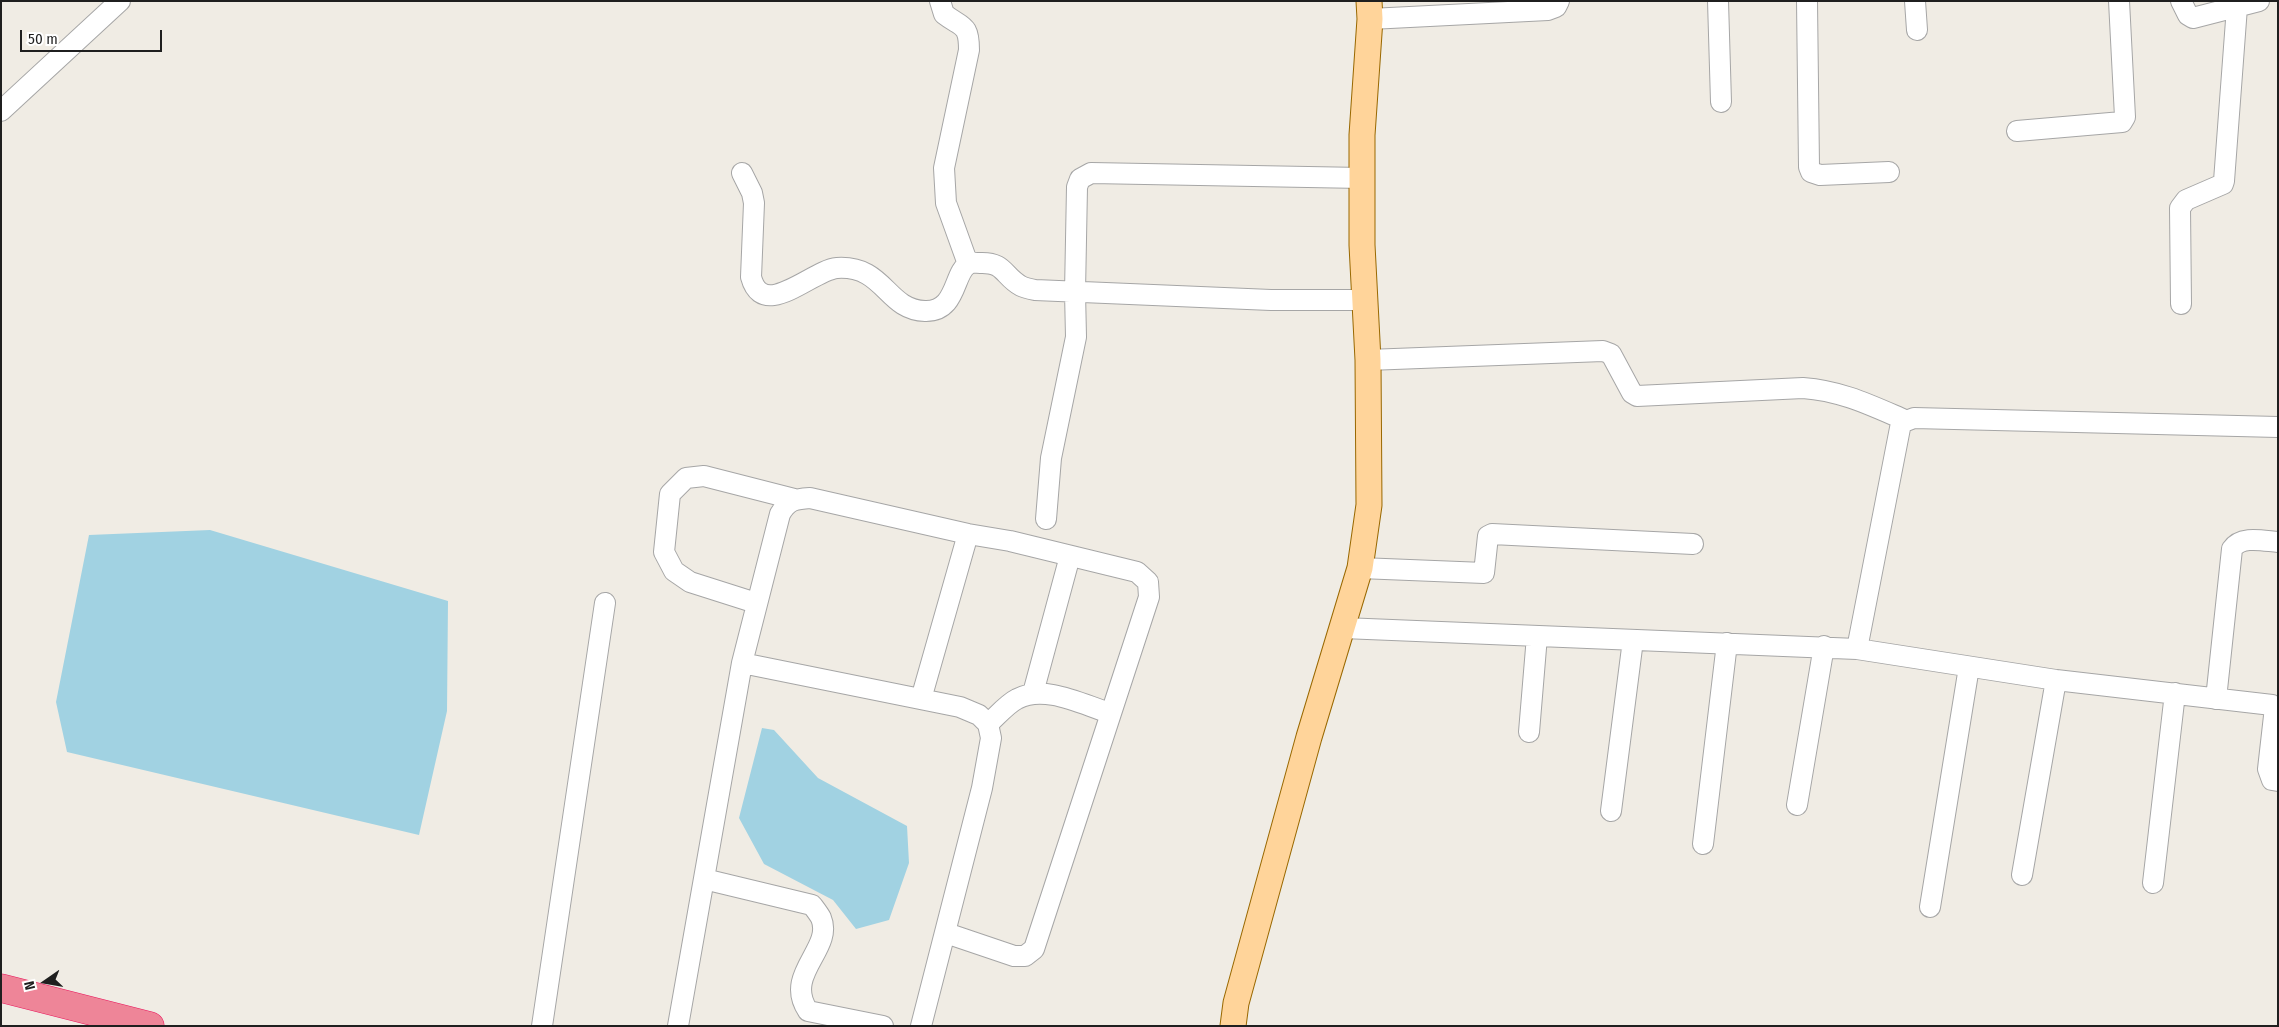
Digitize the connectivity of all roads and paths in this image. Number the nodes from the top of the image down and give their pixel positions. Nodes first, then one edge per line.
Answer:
1 (120, 1) edge
2 (940, 1) edge
3 (1559, 1) edge
4 (1718, 1) edge
5 (1807, 1) edge
6 (1915, 1) edge
7 (2119, 1) edge
8 (2181, 1) edge
9 (2259, 1) edge
10 (2236, 8) junction
11 (1370, 10) edge
12 (1917, 30) dead end
13 (1721, 102) dead end
14 (1, 111) edge
15 (2017, 131) dead end
16 (1889, 172) dead end
17 (742, 173) dead end
18 (1362, 178) junction
19 (968, 264) junction
20 (1074, 292) junction
21 (1365, 300) junction
22 (2181, 304) dead end
23 (1368, 360) junction
24 (1905, 420) junction
25 (2278, 427) edge
26 (794, 498) junction
27 (1046, 519) dead end
28 (968, 534) junction
29 (2278, 541) edge
30 (1693, 544) dead end
31 (1070, 556) junction
32 (1360, 568) junction
33 (605, 603) dead end
34 (756, 603) junction
35 (1343, 628) junction
36 (1537, 636) junction
37 (1633, 640) junction
38 (1727, 643) junction
39 (1824, 646) junction
40 (1857, 649) junction
41 (742, 663) junction
42 (1969, 666) junction
43 (2056, 680) junction
44 (1032, 693) junction
45 (2175, 693) junction
46 (921, 699) junction
47 (2216, 699) junction
48 (1110, 713) junction
49 (988, 724) junction
50 (1529, 732) dead end
51 (2278, 781) edge
52 (1797, 805) dead end
53 (1611, 811) dead end
54 (1703, 844) dead end
55 (2022, 875) dead end
56 (704, 879) junction
57 (2153, 883) dead end
58 (1930, 907) dead end
59 (946, 934) junction
60 (1, 988) edge
61 (150, 1026) edge
62 (542, 1026) edge
63 (678, 1026) edge
64 (883, 1026) edge
65 (921, 1026) edge
66 (1233, 1026) edge

1 - 14 street
2 - 19 street
3 - 11 street
4 - 13 street
5 - 16 street
6 - 12 street
7 - 15 street
8 - 10 street
9 - 10 street
10 - 22 street
11 - 18 main road
17 - 19 street
18 - 20 street
18 - 21 main road
19 - 20 street
20 - 21 street
20 - 27 street
21 - 23 main road
23 - 24 street
23 - 32 main road
24 - 25 street
24 - 40 street
26 - 28 street
26 - 34 street
26 - 34 street
28 - 31 street
28 - 46 street
29 - 47 street
30 - 32 street
31 - 44 street
31 - 48 street
32 - 35 main road
33 - 62 street
34 - 41 street
35 - 36 street
35 - 66 main road
36 - 37 street
36 - 50 street
37 - 38 street
37 - 53 street
38 - 39 street
38 - 54 street
39 - 40 street
39 - 52 street
40 - 42 street
41 - 46 street
41 - 56 street
42 - 43 street
42 - 58 street
43 - 45 street
43 - 55 street
44 - 48 street
44 - 49 street
45 - 47 street
45 - 57 street
46 - 49 street
47 - 51 street
48 - 59 street
49 - 59 street
56 - 63 street
56 - 64 street
59 - 65 street
60 - 61 highway

